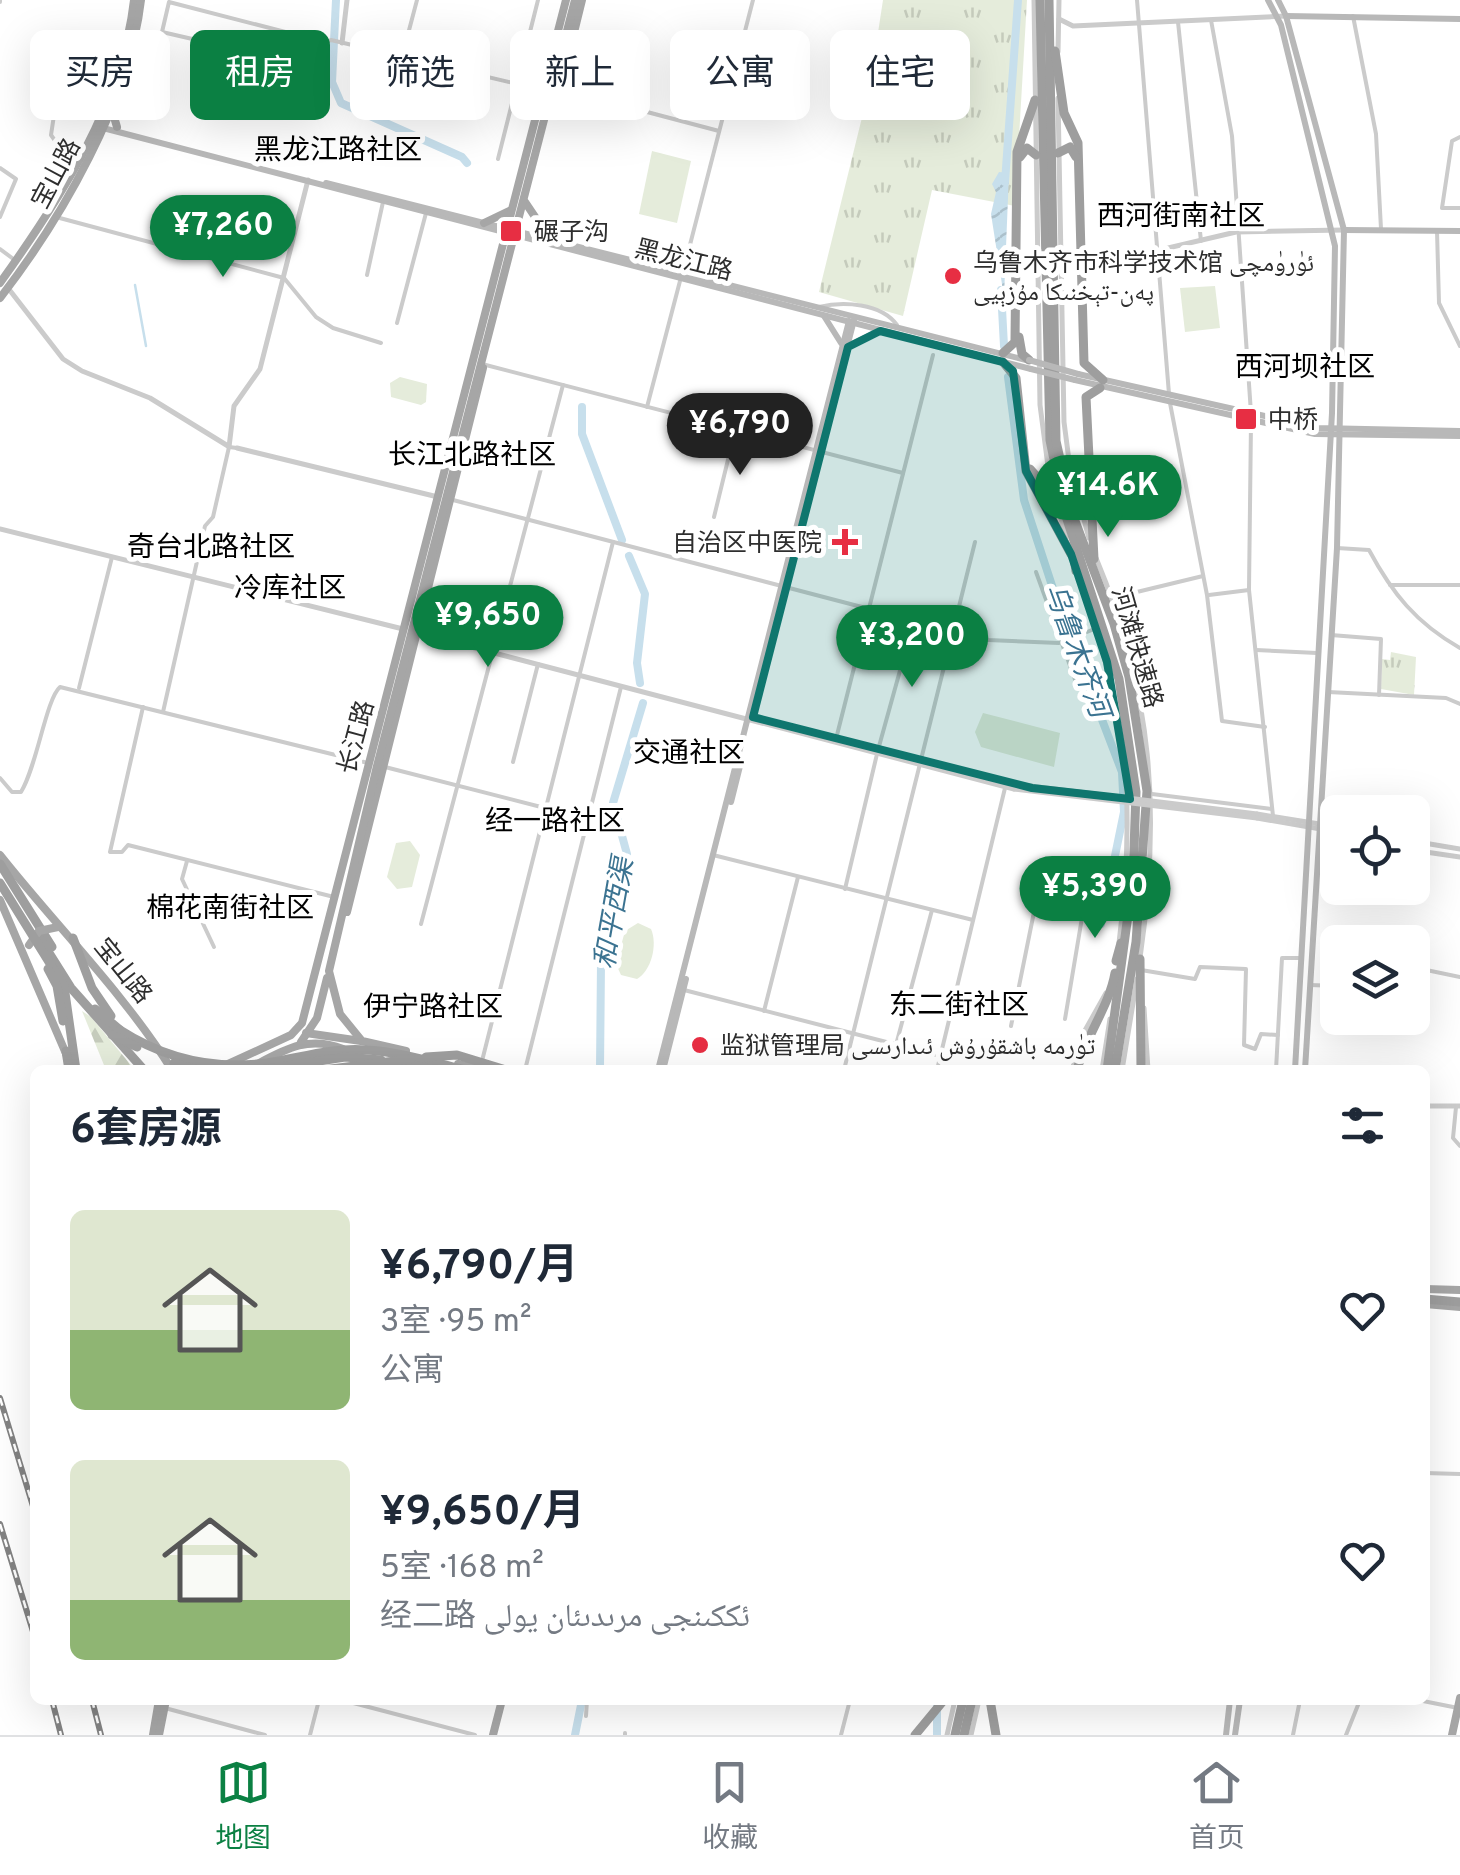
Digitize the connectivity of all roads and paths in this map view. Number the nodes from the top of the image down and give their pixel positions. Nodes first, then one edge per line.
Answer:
1 (138, 0) edge
2 (348, 0) edge
3 (417, 0) edge
4 (538, 0) edge
5 (566, 0) edge
6 (578, 0) edge
7 (750, 0) edge
8 (1037, 0) edge
9 (1050, 0) edge
10 (1059, 0) edge
11 (1137, 0) edge
12 (1268, 0) edge
13 (1278, 0) edge
14 (1282, 16) junction
15 (1354, 16) junction
16 (1211, 18) junction
17 (1460, 19) edge
18 (1049, 20) junction
19 (1178, 21) junction
20 (1137, 24) junction
21 (135, 30) edge
22 (409, 30) edge
23 (530, 30) edge
24 (559, 30) edge
25 (570, 30) edge
26 (572, 30) edge
27 (330, 40) edge
28 (324, 42) joint
29 (342, 43) junction
30 (350, 45) edge
31 (1036, 67) junction
32 (1058, 69) junction
33 (1035, 100) junction
34 (510, 109) edge
35 (650, 113) edge
36 (53, 120) edge
37 (101, 120) edge
38 (114, 120) edge
39 (536, 120) edge
40 (545, 120) edge
41 (99, 124) junction
42 (116, 129) junction
43 (719, 131) junction
44 (1460, 137) edge
45 (94, 144) junction
46 (84, 153) junction
47 (1058, 153) junction
48 (1036, 155) junction
49 (498, 160) dead end
50 (0, 168) edge
51 (1448, 169) junction
52 (1460, 170) edge
53 (308, 180) junction
54 (383, 202) junction
55 (525, 202) junction
56 (512, 208) junction
57 (1460, 208) edge
58 (1329, 211) junction
59 (426, 213) junction
60 (56, 217) junction
61 (0, 218) edge
62 (484, 223) junction
63 (1343, 226) junction
64 (1334, 230) junction
65 (1381, 230) junction
66 (1437, 230) junction
67 (1460, 230) edge
68 (505, 231) junction
69 (1304, 231) junction
70 (1236, 232) junction
71 (517, 234) junction
72 (550, 240) junction
73 (1201, 241) junction
74 (0, 249) edge
75 (1159, 252) junction
76 (16, 261) junction
77 (1083, 268) dead end
78 (367, 275) dead end
79 (682, 275) junction
80 (284, 278) junction
81 (4, 285) edge
82 (0, 298) edge
83 (817, 307) junction
84 (823, 316) junction
85 (852, 320) junction
86 (397, 324) dead end
87 (900, 328) junction
88 (880, 331) junction
89 (381, 342) dead end
90 (1460, 346) edge
91 (845, 347) junction
92 (933, 355) dead end
93 (1003, 357) junction
94 (482, 364) junction
95 (1030, 365) junction
96 (1074, 376) junction
97 (1101, 384) junction
98 (564, 385) junction
99 (1169, 399) junction
100 (647, 407) junction
101 (1251, 415) junction
102 (735, 430) junction
103 (1330, 433) junction
104 (1342, 433) junction
105 (1460, 433) edge
106 (233, 448) junction
107 (818, 453) junction
108 (1070, 468) junction
109 (1048, 470) junction
110 (903, 474) junction
111 (446, 499) junction
112 (714, 517) dead end
113 (1067, 518) junction
114 (529, 519) junction
115 (0, 529) edge
116 (613, 542) junction
117 (975, 542) dead end
118 (1337, 548) junction
119 (1093, 551) junction
120 (1071, 554) junction
121 (112, 557) junction
122 (1076, 570) junction
123 (1036, 572) dead end
124 (1094, 572) junction
125 (1203, 576) junction
126 (194, 577) junction
127 (784, 584) junction
128 (1388, 585) junction
129 (1460, 586) edge
130 (1249, 590) junction
131 (1207, 595) junction
132 (1112, 598) junction
133 (869, 608) junction
134 (914, 620) junction
135 (1097, 628) junction
136 (951, 630) junction
137 (413, 632) junction
138 (1332, 635) junction
139 (1062, 642) junction
140 (1460, 648) edge
141 (1256, 650) junction
142 (494, 653) junction
143 (1319, 653) junction
144 (538, 664) junction
145 (580, 675) junction
146 (1076, 682) dead end
147 (622, 685) junction
148 (79, 690) junction
149 (1328, 692) junction
150 (1379, 695) junction
151 (1460, 704) edge
152 (143, 707) junction
153 (164, 712) junction
154 (751, 719) junction
155 (1265, 727) junction
156 (836, 739) junction
157 (878, 752) junction
158 (513, 762) dead end
159 (920, 763) junction
160 (377, 765) junction
161 (0, 778) edge
162 (459, 786) junction
163 (1014, 786) junction
164 (1005, 787) junction
165 (1152, 794) junction
166 (1322, 795) edge
167 (544, 808) junction
168 (1272, 812) junction
169 (1257, 816) junction
170 (1309, 823) junction
171 (1320, 825) joint
172 (1128, 841) junction
173 (1430, 844) edge
174 (1152, 845) junction
175 (1460, 849) edge
176 (1430, 853) edge
177 (715, 856) junction
178 (1460, 857) edge
179 (1092, 858) dead end
180 (0, 859) edge
181 (187, 861) junction
182 (1138, 870) junction
183 (798, 877) junction
184 (2, 881) edge
185 (845, 889) junction
186 (335, 898) junction
187 (887, 899) junction
188 (0, 900) edge
189 (932, 910) junction
190 (1034, 912) dead end
191 (1128, 916) junction
192 (973, 920) junction
193 (421, 924) dead end
194 (1137, 931) junction
195 (73, 938) junction
196 (214, 946) dead end
197 (1301, 958) junction
198 (1140, 962) junction
199 (30, 966) junction
200 (1116, 970) junction
201 (329, 971) junction
202 (1430, 971) edge
203 (1460, 977) edge
204 (1310, 985) junction
205 (1320, 985) edge
206 (682, 989) junction
207 (764, 1011) junction
208 (1065, 1020) dead end
209 (303, 1021) junction
210 (1012, 1026) dead end
211 (118, 1030) junction
212 (148, 1032) junction
213 (308, 1032) junction
214 (854, 1034) junction
215 (291, 1035) junction
216 (1278, 1035) junction
217 (319, 1040) junction
218 (362, 1041) junction
219 (301, 1042) junction
220 (896, 1045) junction
221 (940, 1056) junction
222 (309, 1060) junction
223 (71, 1065) edge
224 (72, 1065) edge
225 (141, 1065) edge
226 (169, 1065) edge
227 (185, 1065) edge
228 (188, 1065) edge
229 (222, 1065) edge
230 (256, 1065) edge
231 (284, 1065) edge
232 (293, 1065) edge
233 (369, 1065) edge
234 (390, 1065) edge
235 (410, 1065) edge
236 (440, 1065) edge
237 (460, 1065) edge
238 (482, 1065) edge
239 (490, 1065) edge
240 (526, 1065) edge
241 (661, 1065) edge
242 (845, 1065) edge
243 (938, 1065) edge
244 (1077, 1065) edge
245 (1108, 1065) edge
246 (1109, 1065) edge
247 (1109, 1065) edge
248 (1123, 1065) edge
249 (1143, 1065) edge
250 (1276, 1065) edge
251 (1295, 1065) edge
252 (1305, 1065) edge
253 (1430, 1106) edge
254 (1458, 1106) edge
255 (1460, 1146) edge
256 (1430, 1296) edge
257 (1460, 1299) edge
258 (1430, 1473) edge
259 (1460, 1474) edge
260 (1430, 1701) edge
261 (1459, 1703) edge
262 (163, 1705) edge
263 (169, 1705) edge
264 (318, 1705) edge
265 (361, 1705) edge
266 (499, 1705) edge
267 (587, 1705) edge
268 (849, 1705) edge
269 (940, 1705) edge
270 (953, 1705) edge
271 (962, 1705) edge
272 (975, 1705) edge
273 (991, 1705) edge
274 (1229, 1705) edge
275 (1239, 1705) edge
276 (1299, 1705) edge
277 (1358, 1705) edge
278 (586, 1716) dead end
279 (1460, 1722) edge
280 (156, 1735) edge
281 (265, 1735) edge
282 (310, 1735) edge
283 (476, 1735) edge
284 (491, 1735) edge
285 (842, 1735) edge
286 (915, 1735) edge
287 (946, 1735) edge
288 (955, 1735) edge
289 (967, 1735) edge
290 (996, 1735) edge
291 (1226, 1735) edge
292 (1236, 1735) edge
293 (1293, 1735) edge
294 (1346, 1735) edge
295 (1454, 1735) edge

1 - 21 main road, 宝山路
1 - 41 main road, 宝山路
2 - 29 street
3 - 22 street
4 - 23 street
5 - 24 main road, 长江路
6 - 25 main road, 长江路
6 - 26 main road
7 - 43 street
8 - 18 highway, 河滩快速路
8 - 31 street
9 - 18 highway, 河滩快速路
10 - 18 street
11 - 20 street
12 - 14 main road
13 - 14 main road
14 - 15 main road
14 - 16 street
14 - 58 main road
14 - 63 main road
15 - 17 main road
15 - 65 street
16 - 19 street
16 - 70 street
18 - 20 street
18 - 31 highway
18 - 32 highway
18 - 113 highway, 河滩快速路
18 - 124 highway, 河滩快速路
19 - 20 street
19 - 73 street
20 - 75 street
27 - 29 street
28 - 28 street
29 - 30 street
31 - 33 street
32 - 47 street
32 - 97 highway
33 - 48 street
33 - 93 highway
34 - 49 street
35 - 43 street
36 - 46 street
37 - 41 main road, 宝山路
38 - 42 main road
39 - 56 main road, 长江路
40 - 55 main road, 长江路
41 - 42 main road, 黑龙江路
41 - 45 main road, 宝山路
41 - 46 main road, 宝山路
42 - 45 main road
42 - 53 main road, 黑龙江路
43 - 79 street
44 - 51 street
45 - 60 main road, 宝山路
46 - 76 main road, 宝山路
47 - 96 highway, bridge
47 - 108 street
48 - 95 highway
48 - 109 street
50 - 61 street
51 - 52 street
51 - 57 street
53 - 54 main road, 黑龙江路
53 - 62 main road, 黑龙江路
53 - 80 street
54 - 59 main road, 黑龙江路
54 - 78 street
55 - 71 main road, 长江路
55 - 72 main road
56 - 62 main road
56 - 68 main road, 长江路
58 - 64 main road
58 - 69 street
59 - 68 main road, 黑龙江路
59 - 86 street
60 - 80 street
60 - 81 main road, 宝山路
62 - 68 main road, 黑龙江路
63 - 64 street
63 - 65 main road
63 - 104 main road
64 - 69 street
64 - 103 main road
65 - 66 main road
66 - 67 main road
66 - 90 street
68 - 71 main road, 黑龙江路
68 - 111 main road, 长江路
69 - 70 street
70 - 73 street
70 - 101 street
71 - 72 main road, 黑龙江路
71 - 79 main road, 黑龙江路
71 - 94 main road, 长江路
72 - 79 main road, 黑龙江路
73 - 75 street
74 - 76 street
75 - 77 street
75 - 99 street
76 - 81 main road, 宝山路
79 - 83 main road, 黑龙江路
79 - 84 main road, 黑龙江路
79 - 100 street
80 - 89 street
80 - 106 street
81 - 82 main road, 宝山路
81 - 106 street
83 - 85 main road, 黑龙江路
83 - 87 street
84 - 85 main road, 黑龙江路
84 - 91 main road
85 - 87 main road, 黑龙江路
85 - 88 main road, 黑龙江路
85 - 91 main road
87 - 93 main road, 黑龙江路
88 - 91 main road
88 - 93 main road, 黑龙江路
91 - 107 main road
92 - 110 street
93 - 95 main road, 黑龙江路
93 - 120 highway
94 - 98 street
94 - 111 main road, 长江路
95 - 96 main road, 黑龙江路, bridge
95 - 109 highway
96 - 97 main road, 黑龙江路
96 - 108 highway
97 - 99 main road, 黑龙江路
97 - 119 highway
98 - 100 street
98 - 114 street
99 - 101 main road, 黑龙江路
99 - 125 street
100 - 102 street
101 - 103 main road, 黑龙江路
101 - 130 street
102 - 107 street
102 - 112 street
103 - 104 main road, 黑龙江路
103 - 143 main road
104 - 105 main road, 黑龙江路
104 - 118 main road
106 - 111 street
106 - 126 street
107 - 110 street
107 - 127 main road
108 - 119 street
109 - 120 street
110 - 133 street
111 - 114 street
111 - 137 main road, 长江路
113 - 122 highway
113 - 182 highway, 河滩快速路
114 - 116 street
114 - 142 street
115 - 121 street
116 - 127 street
116 - 145 street
117 - 136 street
118 - 128 street
118 - 138 main road
119 - 124 highway
119 - 132 street
120 - 122 street
121 - 126 street
121 - 148 street
122 - 135 street
123 - 139 street
124 - 182 highway, 河滩快速路
125 - 131 street
125 - 132 street
126 - 137 street
126 - 153 street
127 - 133 street
127 - 154 main road
128 - 129 street
128 - 140 street
130 - 131 street
130 - 141 street
131 - 155 street
132 - 165 street
133 - 134 street
133 - 156 street
134 - 136 street
134 - 157 street
135 - 139 street
135 - 172 street
136 - 139 street
136 - 159 street
137 - 142 street
137 - 160 main road, 长江路
138 - 149 main road
138 - 150 street
139 - 146 street
141 - 143 street
141 - 155 street
142 - 144 street
142 - 162 street
143 - 170 main road
144 - 145 street
144 - 158 street
145 - 147 street
145 - 167 street
147 - 154 street
147 - 240 street
148 - 152 street
148 - 161 street
149 - 150 street
149 - 166 main road
150 - 151 street
152 - 153 street
152 - 181 street
153 - 160 street
154 - 156 street
154 - 157 street
154 - 177 main road
155 - 168 street
156 - 157 street
157 - 159 street
157 - 185 street
159 - 163 street
159 - 164 street
159 - 187 street
160 - 162 street
160 - 186 main road, 长江路
160 - 201 main road, 长江路
162 - 167 street
162 - 193 street
163 - 164 street
163 - 169 street, bridge
164 - 192 street
165 - 168 street
165 - 174 street
167 - 238 street
168 - 169 street
168 - 170 street
169 - 170 street
170 - 171 street
170 - 197 main road
171 - 204 main road
172 - 182 highway
172 - 200 street
173 - 175 street
174 - 182 highway
174 - 198 street
176 - 178 street
177 - 183 street
177 - 206 main road
179 - 208 street
180 - 184 highway
180 - 195 main road, 宝山路
181 - 186 street
181 - 196 street
182 - 191 highway, 河滩快速路
182 - 194 highway, 河滩快速路
183 - 185 street
183 - 207 street
184 - 211 highway
184 - 224 highway, bridge
185 - 187 street
186 - 209 main road, 长江路
187 - 189 street
187 - 214 street
188 - 199 main road
189 - 192 street
189 - 220 street
190 - 210 street
191 - 200 highway
191 - 246 highway, 河滩快速路
192 - 221 street
194 - 198 highway
194 - 247 highway, 河滩快速路
195 - 199 main road, bridge
195 - 211 highway
195 - 212 main road, 宝山路
197 - 216 street
197 - 251 main road
198 - 216 street
198 - 248 street
198 - 249 highway
199 - 223 main road
200 - 244 highway
200 - 245 street
201 - 213 main road
201 - 218 main road, 长江路
202 - 203 street
204 - 205 street
204 - 252 main road
206 - 207 street
206 - 241 main road
207 - 214 street
209 - 213 main road
209 - 215 main road
211 - 225 highway
211 - 228 highway, bridge
211 - 236 highway, bridge
212 - 226 main road, 宝山路
212 - 227 main road
213 - 215 main road
213 - 217 main road
213 - 218 main road
213 - 219 main road
214 - 220 street
214 - 242 street
215 - 229 main road
216 - 250 street
217 - 219 main road
217 - 234 main road
218 - 237 main road
219 - 230 main road
220 - 221 street
221 - 243 street
222 - 231 highway, bridge
222 - 232 highway, bridge
222 - 235 highway, bridge
233 - 239 highway, bridge
253 - 254 street
254 - 255 street
256 - 257 highway
258 - 259 street
260 - 261 street
261 - 295 main road
262 - 280 main road
263 - 281 street
264 - 282 street
265 - 283 street
266 - 284 main road
267 - 278 street
268 - 285 street
269 - 286 highway
270 - 287 street
271 - 288 highway
272 - 289 highway
273 - 290 highway
274 - 291 main road
275 - 292 main road
276 - 293 street
277 - 294 street
279 - 295 main road

